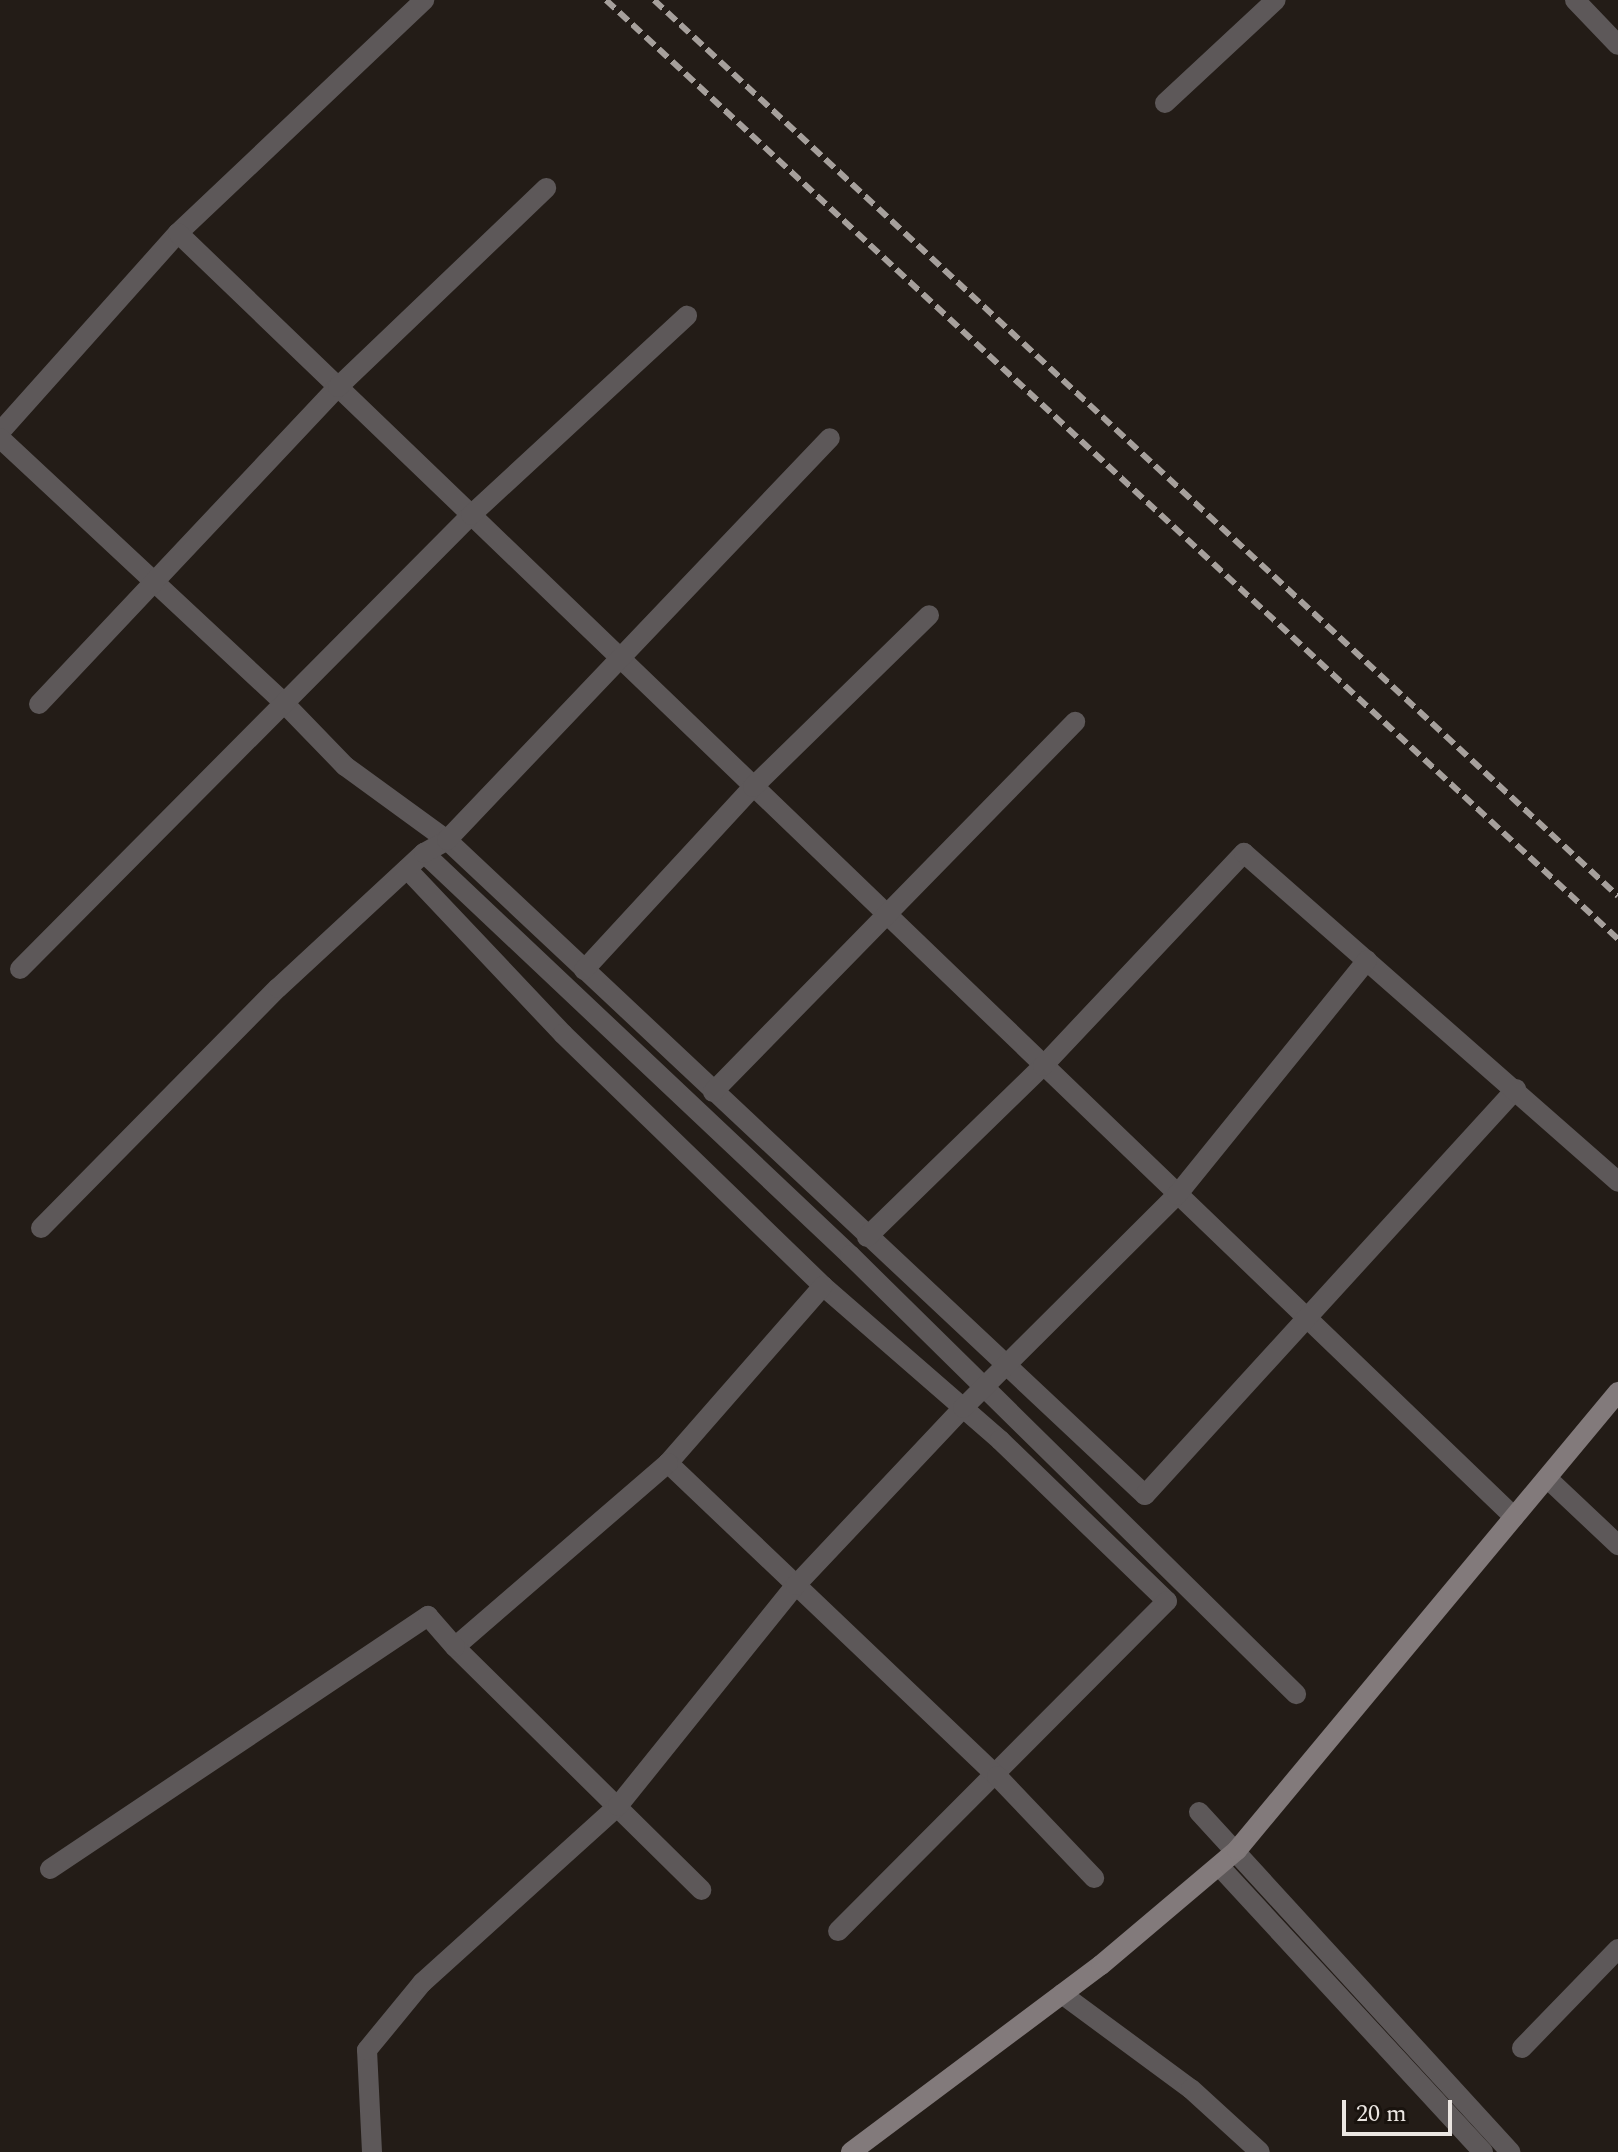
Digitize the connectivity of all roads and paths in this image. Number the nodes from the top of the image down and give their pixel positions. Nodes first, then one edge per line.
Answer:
1 (424, 0) edge
2 (1276, 0) edge
3 (1575, 0) edge
4 (1618, 45) edge
5 (1165, 103) dead end
6 (546, 188) dead end
7 (178, 233) junction
8 (687, 316) dead end
9 (338, 387) junction
10 (0, 432) edge
11 (0, 438) edge
12 (830, 438) dead end
13 (471, 515) junction
14 (152, 579) junction
15 (929, 615) dead end
16 (621, 659) junction
17 (284, 703) junction
18 (39, 704) dead end
19 (1075, 722) dead end
20 (753, 787) junction
21 (447, 840) junction
22 (424, 853) junction
23 (407, 869) junction
24 (888, 917) junction
25 (1367, 960) junction
26 (20, 969) dead end
27 (584, 970) junction
28 (1043, 1066) junction
29 (1516, 1089) junction
30 (713, 1092) junction
31 (1618, 1182) edge
32 (1177, 1195) junction
33 (41, 1228) dead end
34 (867, 1237) junction
35 (823, 1286) junction
36 (1307, 1319) junction
37 (1007, 1369) junction
38 (1618, 1392) edge
39 (963, 1408) junction
40 (668, 1463) junction
41 (1547, 1478) junction
42 (1514, 1517) junction
43 (1618, 1545) edge
44 (796, 1585) junction
45 (455, 1647) junction
46 (1296, 1694) dead end
47 (997, 1776) junction
48 (618, 1806) junction
49 (1199, 1812) dead end
50 (1220, 1867) junction
51 (50, 1869) dead end
52 (1094, 1878) dead end
53 (701, 1890) dead end
54 (838, 1931) dead end
55 (1618, 1949) edge
56 (1062, 1994) junction
57 (1522, 2048) dead end
58 (372, 2152) edge
59 (851, 2152) edge
60 (1260, 2152) edge
61 (1483, 2152) edge
62 (1511, 2152) edge

1 - 7 street
2 - 5 street
3 - 4 street
6 - 9 street
7 - 9 street
7 - 10 street
8 - 13 street
9 - 13 street
9 - 14 street
11 - 14 street
12 - 16 street
13 - 16 street
13 - 17 street
14 - 17 street
14 - 18 street
15 - 20 street
16 - 20 street
16 - 21 street
17 - 21 street
17 - 26 street
19 - 24 street
20 - 24 street
20 - 27 street
21 - 22 street
21 - 27 street
22 - 23 street
22 - 46 street
23 - 33 street
23 - 35 street
24 - 28 street
24 - 30 street
25 - 28 street
25 - 29 street
25 - 32 street
27 - 30 street
28 - 32 street
28 - 34 street
29 - 31 street
29 - 36 street
30 - 34 street
32 - 36 street
32 - 37 street
34 - 37 street
35 - 39 street
35 - 40 street
36 - 37 street
36 - 42 street
37 - 39 street
38 - 41 street
39 - 44 street
39 - 47 street
40 - 44 street
40 - 45 street
41 - 42 street
41 - 43 street
42 - 50 street
44 - 47 street
44 - 48 street
45 - 48 street
45 - 51 street
47 - 52 street
47 - 54 street
48 - 53 street
48 - 58 street
49 - 62 street
50 - 56 street
50 - 61 street
55 - 57 street
56 - 59 street
56 - 60 street

